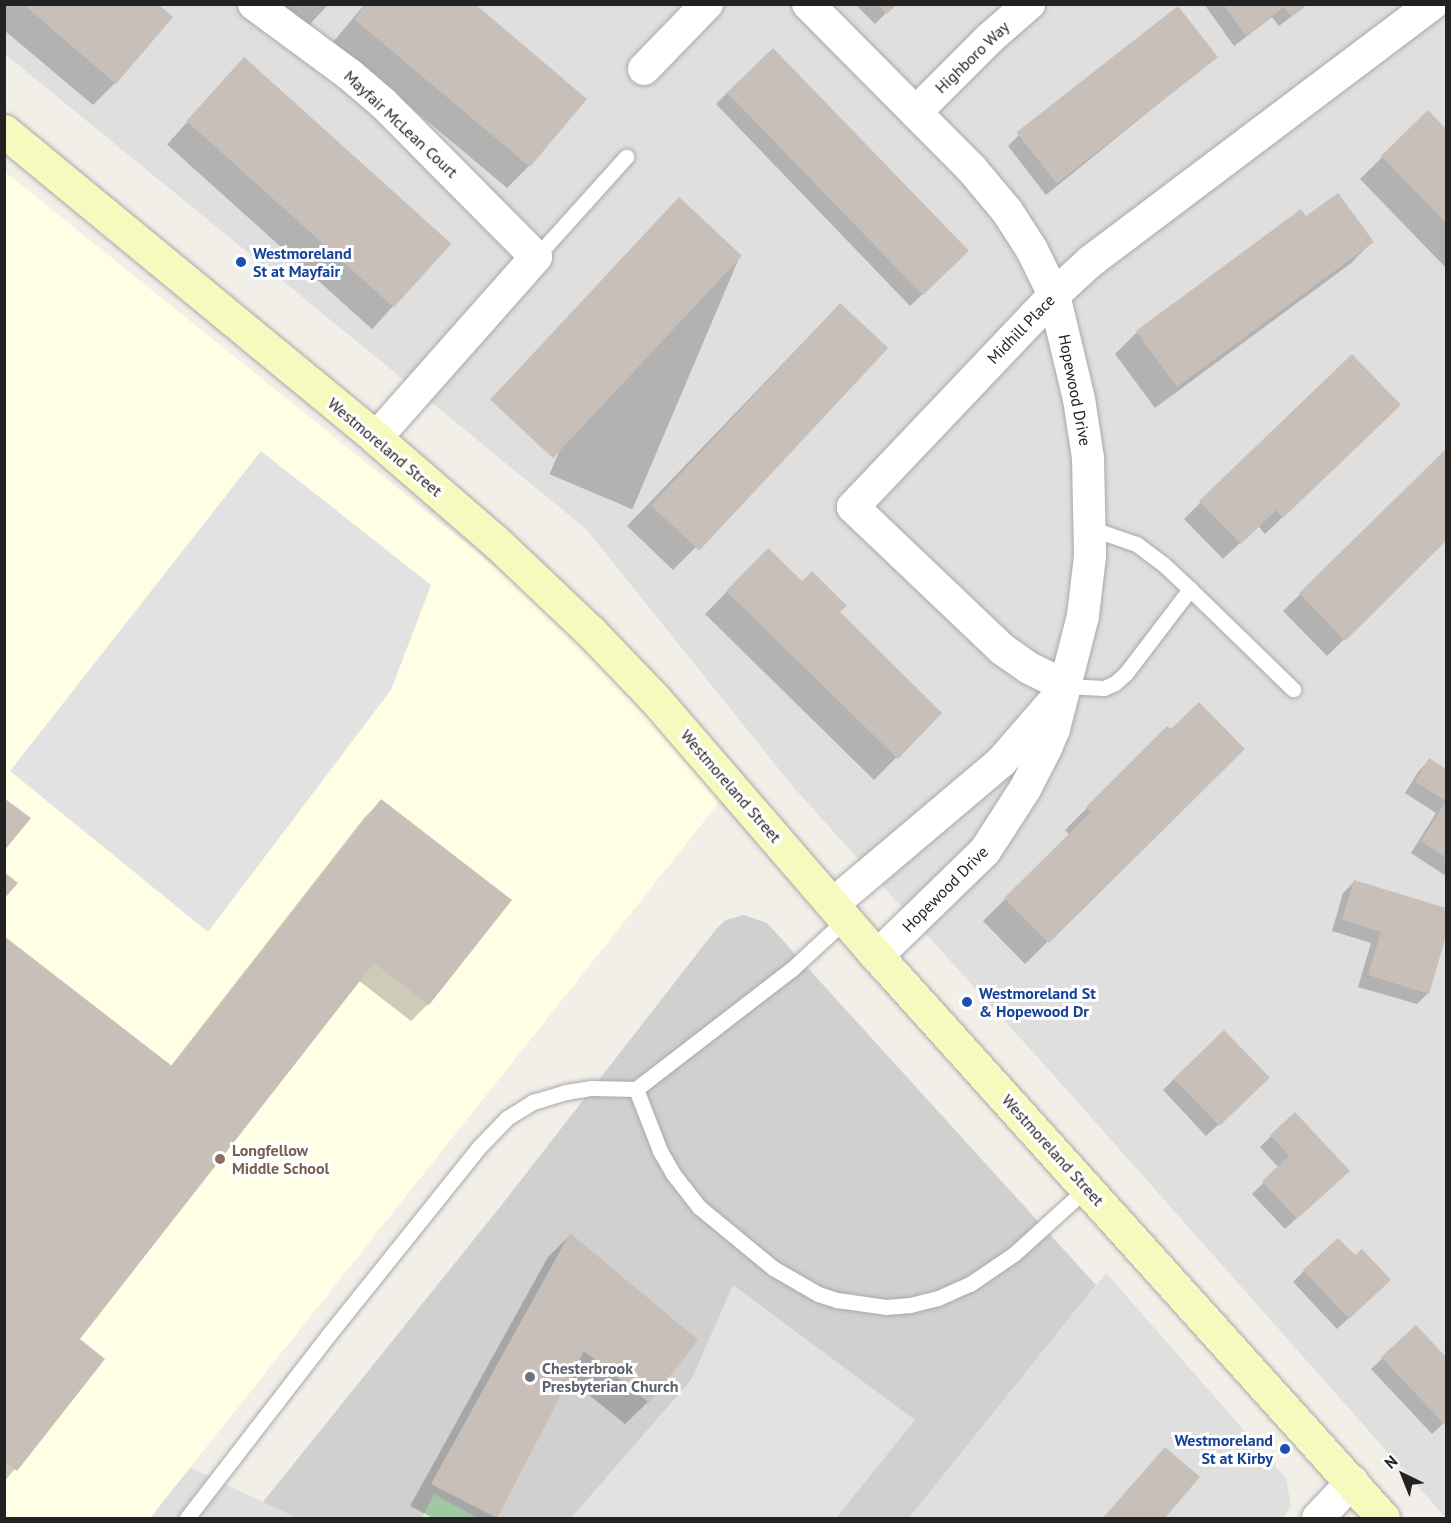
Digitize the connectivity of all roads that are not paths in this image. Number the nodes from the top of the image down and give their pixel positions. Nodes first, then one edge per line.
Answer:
1 (254, 4) edge
2 (707, 4) edge
3 (808, 4) edge
4 (1029, 4) edge
5 (1432, 4) edge
6 (1437, 4) edge
7 (1446, 14) edge
8 (644, 69) dead end
9 (917, 111) junction
10 (4, 130) edge
11 (626, 157) dead end
12 (536, 256) junction
13 (1054, 295) junction
14 (376, 438) junction
15 (1090, 528) junction
16 (1190, 589) junction
17 (1066, 686) junction
18 (1293, 689) dead end
19 (839, 912) junction
20 (877, 956) junction
21 (636, 1089) junction
22 (1088, 1187) junction
23 (1352, 1482) junction
24 (187, 1518) edge
25 (1318, 1518) edge
26 (1383, 1518) edge

1 - 12 street, Mayfair McLean Court
2 - 8 street
3 - 9 street, Hopewood Drive
4 - 9 street, Highboro Way
5 - 13 street, Midhill Place
6 - 7 lane
9 - 13 street, Hopewood Drive
10 - 14 main road, Westmoreland Street
11 - 12 lane
12 - 14 street
13 - 15 street, Hopewood Drive
13 - 17 street, Midhill Place
14 - 19 main road, Westmoreland Street
15 - 16 lane
15 - 17 street, Hopewood Drive
16 - 17 lane
16 - 18 lane
17 - 19 street, Hopewood Drive
17 - 20 street, Hopewood Drive
19 - 20 main road, Westmoreland Street
19 - 21 lane
20 - 22 main road, Westmoreland Street
21 - 22 lane
21 - 24 lane
22 - 23 main road, Westmoreland Street
23 - 25 street
23 - 26 main road, Westmoreland Street

